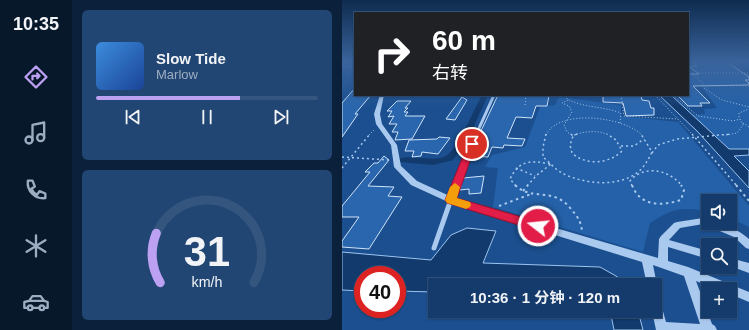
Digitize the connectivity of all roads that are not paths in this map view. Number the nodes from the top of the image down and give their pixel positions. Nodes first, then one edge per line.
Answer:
1 (382, 96) edge
2 (494, 96) edge
3 (451, 200) junction
4 (664, 242) junction
5 (749, 245) edge
6 (434, 248) dead end
7 (701, 253) edge
8 (646, 258) junction
9 (662, 264) junction
10 (737, 264) edge
11 (749, 268) edge
12 (688, 272) junction
13 (650, 278) edge
14 (713, 282) edge
15 (737, 292) edge
16 (749, 297) edge
17 (659, 318) edge
18 (708, 330) edge
19 (711, 330) edge

1 - 3 street
2 - 3 street
3 - 6 street
3 - 8 street
4 - 5 street
4 - 7 street
4 - 9 street
8 - 9 street
8 - 13 street
9 - 12 street
10 - 11 street
12 - 14 street
12 - 18 street
15 - 16 street
17 - 18 street
18 - 19 street

